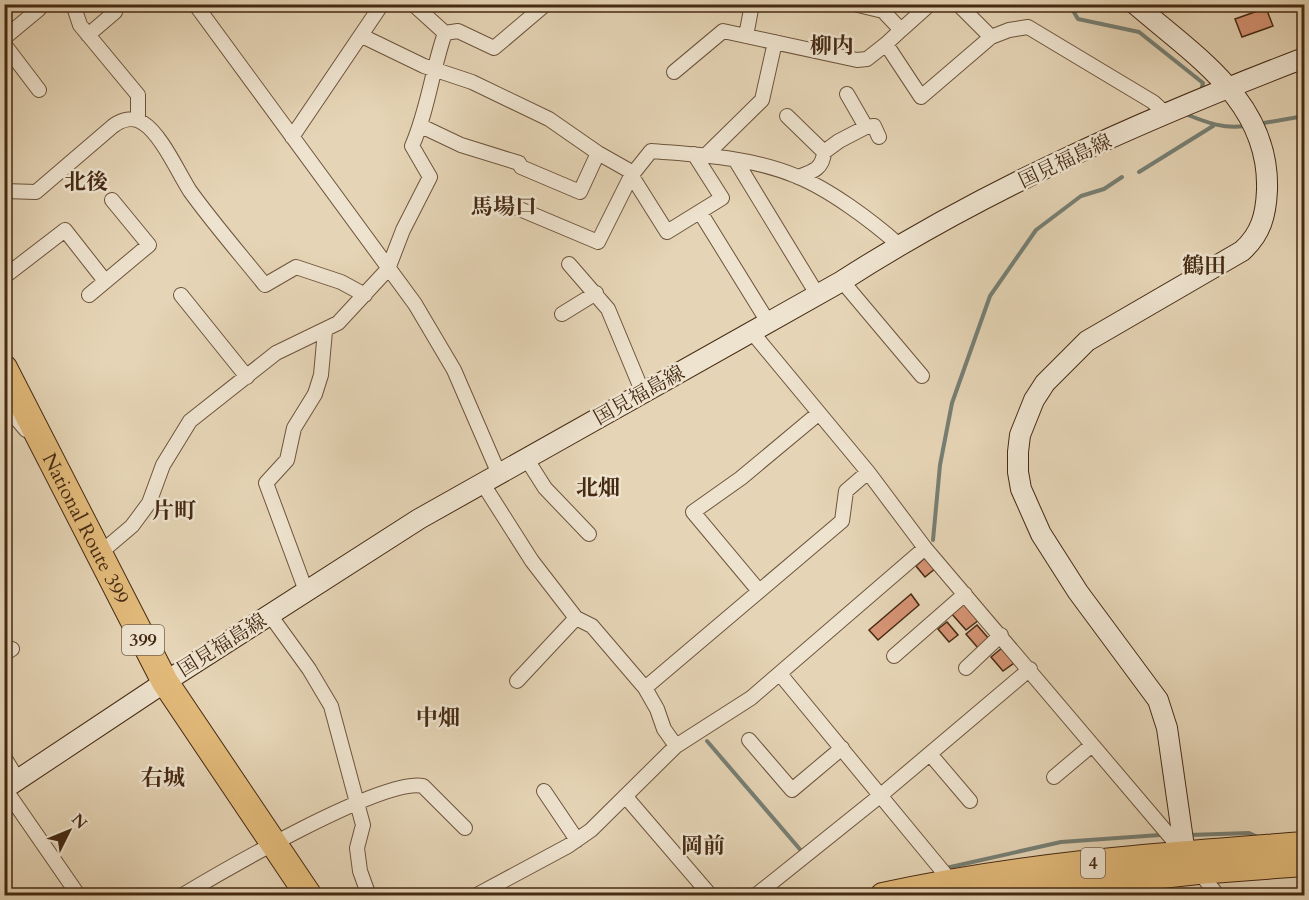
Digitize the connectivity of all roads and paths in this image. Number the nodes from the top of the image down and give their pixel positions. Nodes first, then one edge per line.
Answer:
1 (73, 4) edge
2 (195, 4) edge
3 (382, 4) edge
4 (546, 4) edge
5 (752, 4) edge
6 (854, 4) edge
7 (930, 4) edge
8 (958, 4) edge
9 (1135, 4) edge
10 (419, 6) edge
11 (39, 9) dead end
12 (115, 12) dead end
13 (901, 30) junction
14 (445, 33) junction
15 (88, 35) junction
16 (362, 36) junction
17 (746, 36) junction
18 (991, 37) junction
19 (4, 38) edge
20 (775, 42) junction
21 (4, 44) edge
22 (886, 44) junction
23 (1305, 58) edge
24 (433, 67) junction
25 (674, 72) dead end
26 (1231, 88) junction
27 (39, 90) dead end
28 (847, 94) dead end
29 (1166, 114) junction
30 (787, 116) dead end
31 (138, 120) junction
32 (421, 126) junction
33 (866, 127) junction
34 (879, 137) dead end
35 (292, 138) junction
36 (824, 152) junction
37 (598, 153) junction
38 (699, 155) junction
39 (736, 161) junction
40 (631, 176) junction
41 (798, 177) junction
42 (4, 191) edge
43 (112, 200) dead end
44 (503, 202) dead end
45 (700, 212) junction
46 (898, 245) junction
47 (569, 264) dead end
48 (388, 269) junction
49 (4, 277) edge
50 (105, 281) junction
51 (842, 281) junction
52 (596, 293) junction
53 (365, 294) junction
54 (817, 294) junction
55 (89, 295) dead end
56 (181, 295) dead end
57 (561, 314) dead end
58 (759, 327) junction
59 (325, 331) junction
60 (4, 368) edge
61 (922, 376) dead end
62 (247, 377) junction
63 (643, 393) junction
64 (4, 404) edge
65 (819, 413) junction
66 (526, 459) junction
67 (58, 471) junction
68 (868, 472) junction
69 (491, 479) junction
70 (589, 534) dead end
71 (926, 548) junction
72 (99, 554) junction
73 (306, 591) junction
74 (759, 591) junction
75 (965, 594) junction
76 (270, 615) junction
77 (576, 618) junction
78 (1001, 635) junction
79 (894, 656) dead end
80 (966, 668) dead end
81 (1030, 669) junction
82 (780, 674) junction
83 (165, 681) junction
84 (517, 681) dead end
85 (645, 688) junction
86 (749, 740) dead end
87 (1092, 745) junction
88 (676, 746) junction
89 (842, 748) junction
90 (930, 754) junction
91 (4, 757) edge
92 (1053, 777) dead end
93 (11, 785) edge
94 (544, 791) dead end
95 (881, 793) junction
96 (626, 797) junction
97 (970, 801) dead end
98 (356, 804) junction
99 (465, 828) dead end
100 (578, 840) junction
101 (274, 843) junction
102 (1305, 844) edge
103 (1192, 862) junction
104 (1305, 863) edge
105 (948, 881) junction
106 (79, 896) edge
107 (181, 896) edge
108 (309, 896) edge
109 (369, 896) edge
110 (475, 896) edge
111 (711, 896) edge
112 (755, 896) edge
113 (883, 896) edge
114 (970, 896) edge
115 (1218, 896) edge

1 - 15 street
2 - 35 street
3 - 16 street
4 - 14 street
5 - 17 street
6 - 13 street
7 - 13 street
8 - 18 street
9 - 26 main road
10 - 14 street
11 - 19 street
12 - 15 street
13 - 22 street
14 - 24 street
15 - 31 street
16 - 24 street
16 - 35 street
17 - 20 street
17 - 25 street
18 - 22 street
18 - 29 street
20 - 22 street
20 - 38 street
21 - 27 street
23 - 26 main road, 国見福島線
24 - 32 street
24 - 37 street
26 - 29 main road, 国見福島線
26 - 103 main road
28 - 33 street
29 - 46 main road, 国見福島線
30 - 36 street
31 - 42 street
31 - 53 street
32 - 37 street
32 - 48 street
33 - 34 street
33 - 36 street
35 - 48 street
36 - 41 street
37 - 40 street
38 - 39 street
38 - 40 street
38 - 45 street
39 - 41 street
39 - 54 street
40 - 44 street
40 - 45 street
41 - 46 street
43 - 50 street
45 - 58 street
46 - 51 main road, 国見福島線
47 - 52 street
48 - 53 street
48 - 69 street
49 - 50 street
50 - 55 street
51 - 54 main road, 国見福島線
51 - 61 street
52 - 57 street
52 - 63 street
53 - 59 street
54 - 58 main road, 国見福島線
56 - 62 street
58 - 63 main road, 国見福島線
58 - 65 street
59 - 62 street
59 - 73 street
60 - 67 highway, National Route 399 / 399
62 - 72 street
63 - 66 main road, 国見福島線
64 - 67 street
65 - 68 street
65 - 74 street
66 - 69 main road, 国見福島線
66 - 70 street
67 - 72 highway, National Route 399 / 399
68 - 71 street
68 - 74 street
69 - 73 main road, 国見福島線
69 - 77 street
71 - 75 street
71 - 82 street
72 - 83 highway, National Route 399 / 399
73 - 76 main road, 国見福島線
74 - 85 street
75 - 78 street
75 - 79 street
76 - 83 main road, 国見福島線
76 - 98 street
77 - 84 street
77 - 85 street
78 - 80 street
78 - 81 street
81 - 87 street
81 - 90 street
82 - 88 street
82 - 89 street
83 - 93 main road, 国見福島線
83 - 101 highway, National Route 399 / 399
85 - 88 street
86 - 89 street
87 - 92 street
87 - 103 street
88 - 96 street
89 - 95 street
90 - 95 street
90 - 97 street
91 - 93 street
93 - 106 street
94 - 100 street
95 - 105 street
95 - 112 street
96 - 100 street
96 - 111 street
98 - 99 street
98 - 101 street
98 - 109 street
100 - 110 street
101 - 107 street
101 - 108 highway, National Route 399 / 399
102 - 103 highway, 4
103 - 104 highway, 4
103 - 105 highway, 4
103 - 114 highway, 4
103 - 115 street
105 - 113 highway, 4

